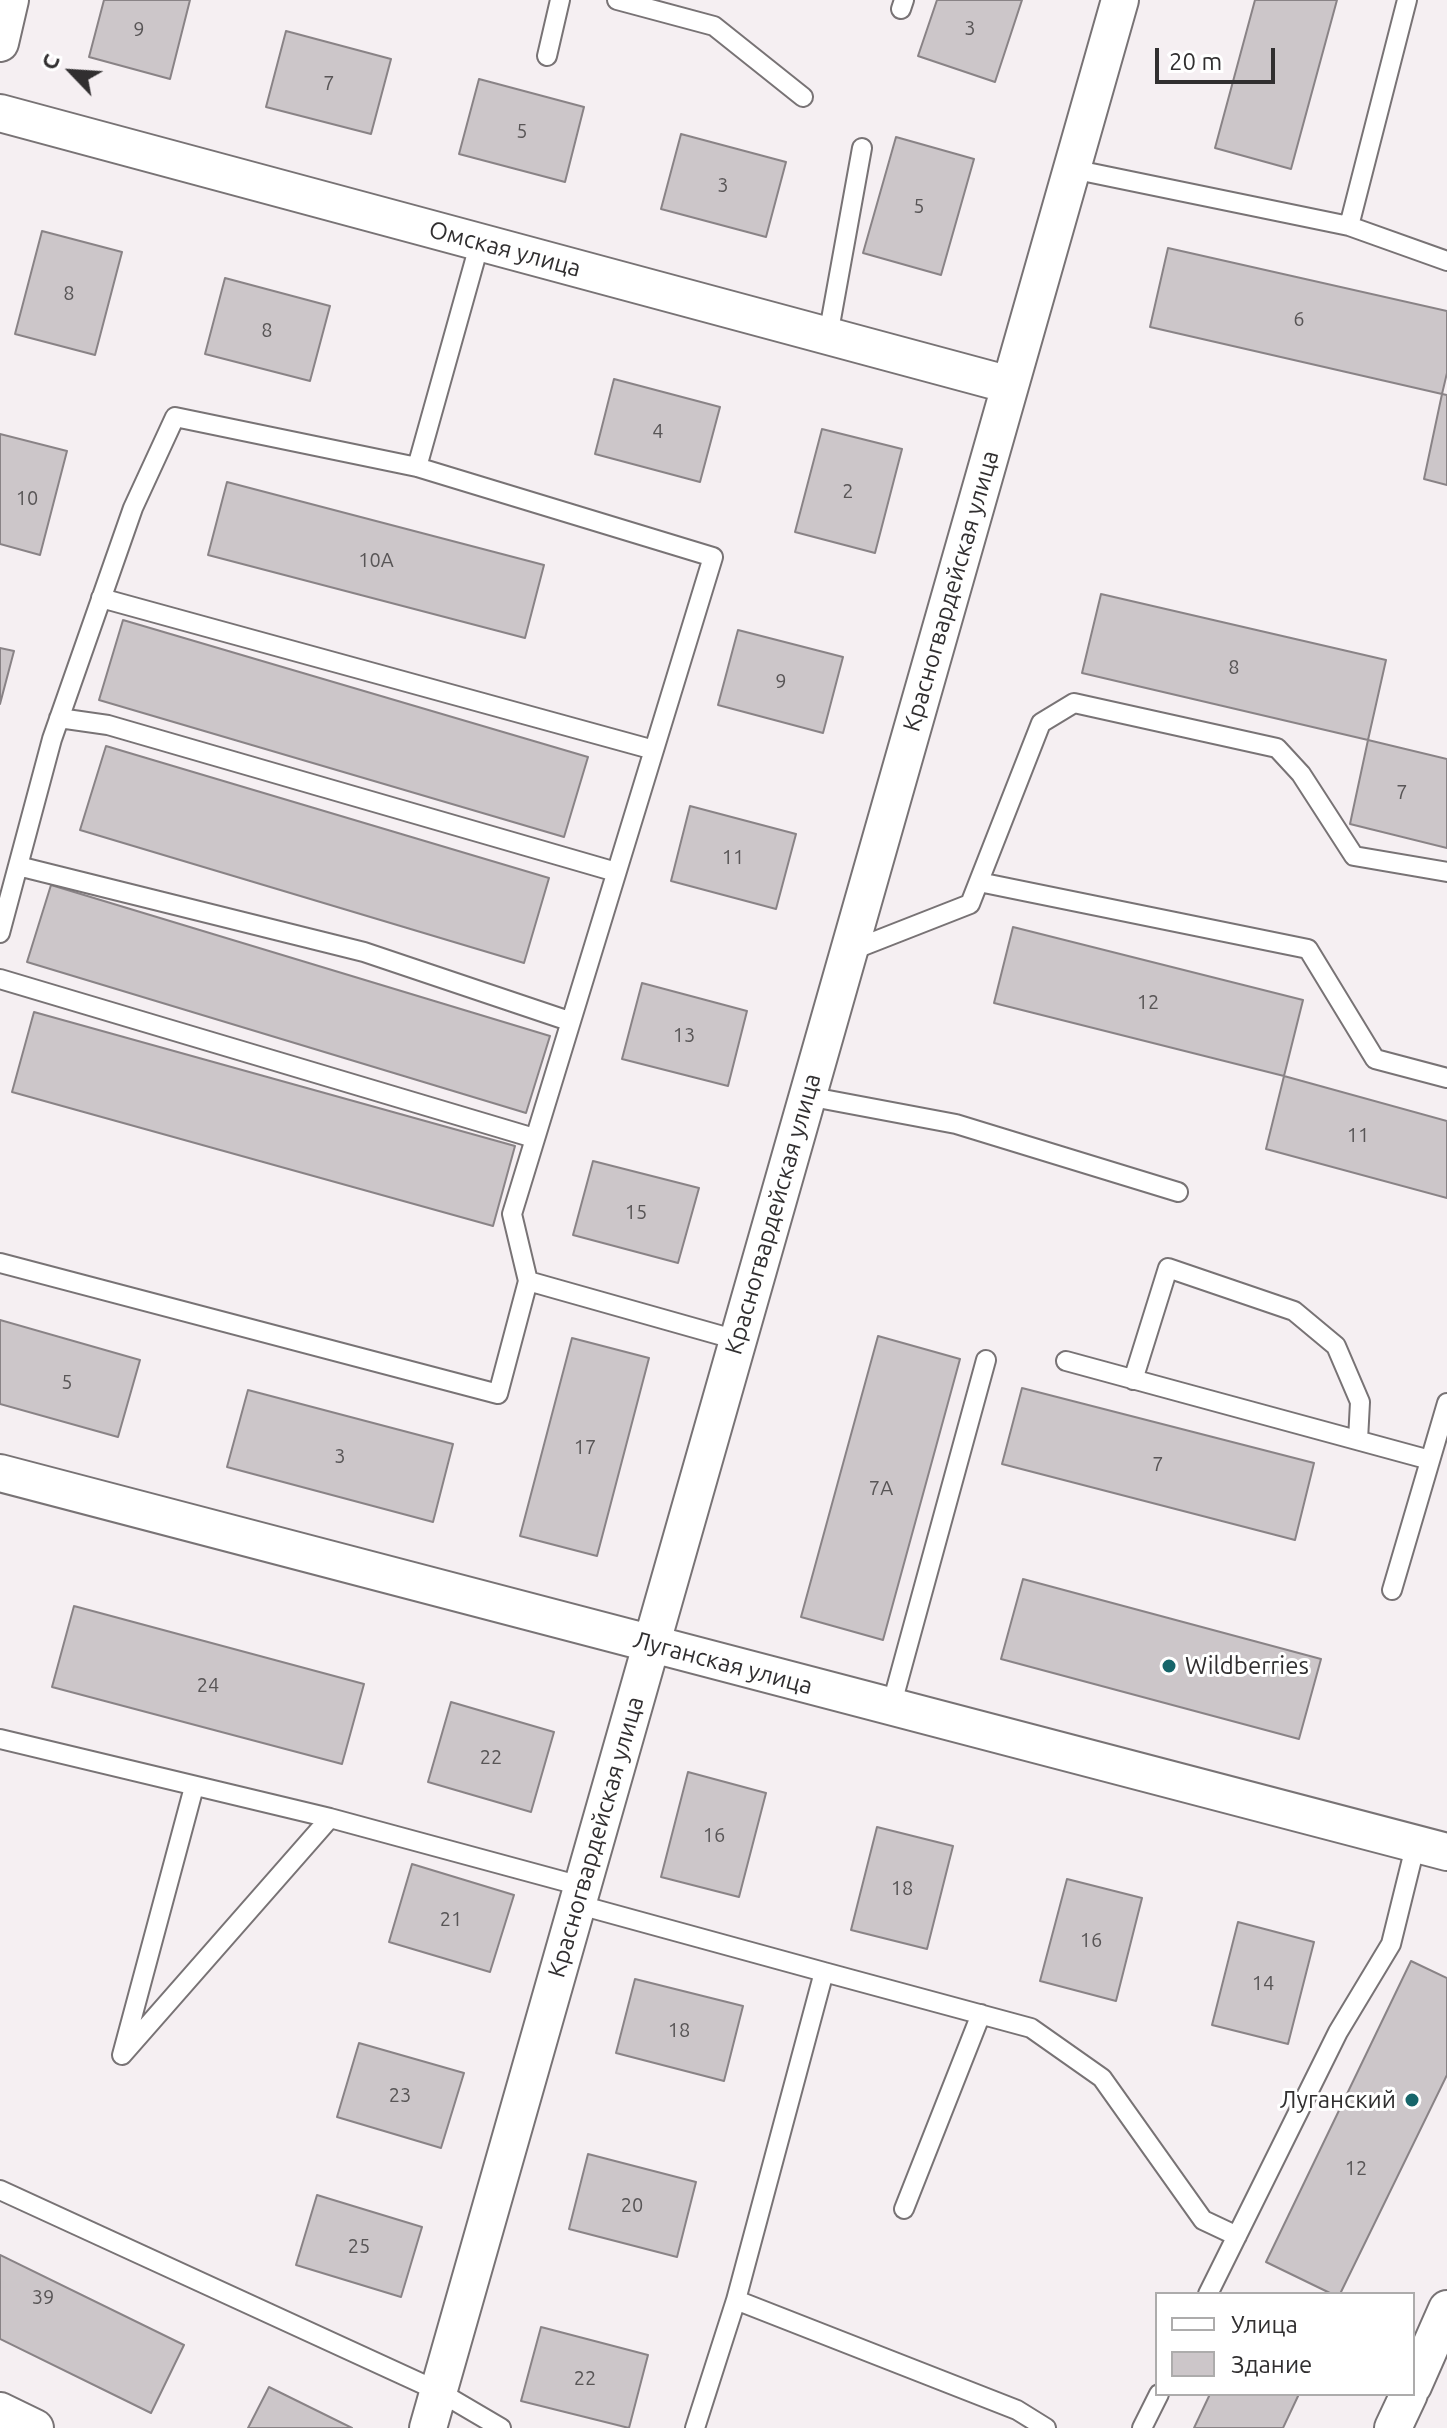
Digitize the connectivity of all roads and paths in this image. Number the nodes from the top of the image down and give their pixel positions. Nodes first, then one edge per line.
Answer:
1 (10, 0) edge
2 (560, 0) edge
3 (617, 0) edge
4 (1120, 0) edge
5 (1407, 0) edge
6 (0, 43) edge
7 (547, 56) dead end
8 (803, 97) dead end
9 (0, 113) edge
10 (862, 148) dead end
11 (1072, 169) junction
12 (1349, 226) junction
13 (480, 242) junction
14 (1447, 261) edge
15 (828, 336) junction
16 (1010, 385) junction
17 (417, 467) junction
18 (101, 598) junction
19 (59, 718) junction
20 (654, 750) junction
21 (18, 866) junction
22 (616, 872) junction
23 (1447, 872) edge
24 (979, 882) junction
25 (0, 933) edge
26 (848, 952) junction
27 (0, 979) edge
28 (569, 1021) junction
29 (1447, 1078) edge
30 (807, 1096) junction
31 (534, 1138) junction
32 (1178, 1192) dead end
33 (0, 1263) edge
34 (528, 1281) junction
35 (737, 1340) junction
36 (986, 1360) dead end
37 (1066, 1361) dead end
38 (1133, 1380) junction
39 (1447, 1403) edge
40 (1358, 1440) junction
41 (1430, 1460) junction
42 (0, 1473) edge
43 (1392, 1590) dead end
44 (650, 1644) junction
45 (891, 1707) junction
46 (0, 1739) edge
47 (194, 1787) junction
48 (330, 1818) junction
49 (1431, 1848) edge
50 (579, 1895) junction
51 (824, 1972) junction
52 (981, 2014) junction
53 (0, 2190) edge
54 (904, 2209) dead end
55 (1237, 2236) junction
56 (1209, 2292) edge
57 (736, 2300) junction
58 (1447, 2309) edge
59 (1415, 2381) edge
60 (438, 2391) junction
61 (1158, 2396) edge
62 (1408, 2396) edge
63 (0, 2411) edge
64 (35, 2428) edge
65 (428, 2428) edge
66 (501, 2428) edge
67 (695, 2428) edge
68 (1046, 2428) edge
69 (1142, 2428) edge
70 (1393, 2428) edge

1 - 6 street
2 - 7 lane
3 - 8 lane
4 - 11 street, Красногвардейская улица
5 - 12 lane
9 - 13 street, Омская улица
10 - 15 lane
11 - 12 lane
11 - 16 street, Красногвардейская улица
12 - 14 lane
13 - 15 street, Омская улица
13 - 17 lane
15 - 16 street, Омская улица
16 - 26 street, Красногвардейская улица
17 - 18 lane
17 - 20 lane
18 - 19 lane
18 - 20 lane
19 - 21 lane
19 - 22 lane
20 - 22 lane
21 - 25 lane
21 - 28 lane
22 - 28 lane
23 - 24 lane
24 - 26 lane
24 - 29 lane
26 - 30 street, Красногвардейская улица
27 - 31 lane
28 - 31 lane
30 - 32 lane
30 - 35 street, Красногвардейская улица
31 - 34 lane
33 - 34 lane
34 - 35 lane
35 - 44 street, Красногвардейская улица
36 - 45 lane
37 - 38 lane
38 - 40 lane
38 - 40 lane
39 - 41 lane
40 - 41 lane
41 - 43 lane
42 - 44 street, Луганская улица
44 - 45 street, Луганская улица
44 - 50 street, Красногвардейская улица
45 - 49 street, Луганская улица
46 - 47 lane
47 - 48 lane
47 - 48 lane
48 - 50 lane
49 - 55 lane
50 - 51 lane
50 - 60 street, Красногвардейская улица
51 - 52 lane
51 - 57 lane
52 - 54 lane
52 - 55 lane
53 - 60 lane
55 - 56 lane
57 - 67 lane
57 - 68 lane
58 - 59 street
60 - 65 street, Красногвардейская улица
60 - 66 lane
61 - 69 lane
62 - 70 street
63 - 64 street

